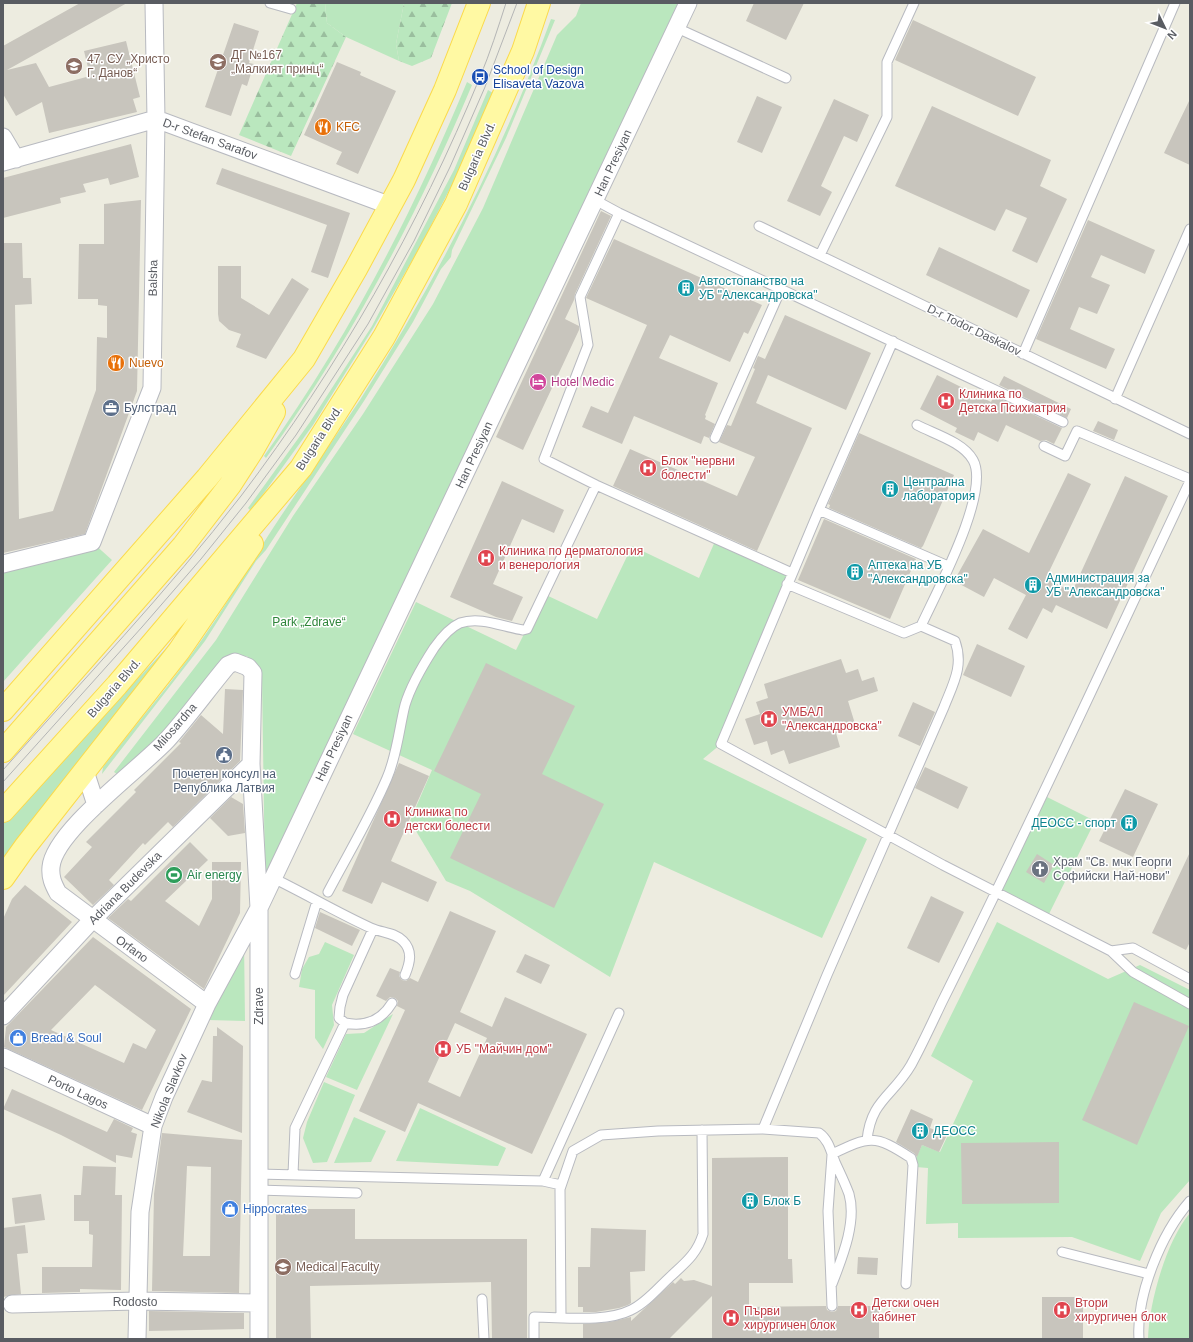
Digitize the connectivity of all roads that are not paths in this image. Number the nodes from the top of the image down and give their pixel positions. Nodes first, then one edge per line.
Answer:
1 (154, 3) edge
2 (270, 3) edge
3 (479, 3) edge
4 (539, 3) edge
5 (688, 3) edge
6 (914, 3) edge
7 (1176, 3) edge
8 (291, 9) dead end
9 (677, 28) junction
10 (786, 78) dead end
11 (156, 119) junction
12 (3, 138) edge
13 (9, 160) edge
14 (595, 200) junction
15 (391, 206) junction
16 (619, 214) junction
17 (759, 226) dead end
18 (1190, 229) edge
19 (820, 255) junction
20 (781, 289) junction
21 (893, 341) junction
22 (1023, 354) junction
23 (304, 359) junction
24 (1114, 399) junction
25 (1063, 422) dead end
26 (917, 425) dead end
27 (1190, 434) edge
28 (715, 438) dead end
29 (1044, 446) dead end
30 (301, 468) junction
31 (1190, 480) edge
32 (596, 485) junction
33 (819, 510) junction
34 (3, 564) edge
35 (948, 566) junction
36 (792, 573) junction
37 (787, 584) junction
38 (921, 626) junction
39 (253, 673) joint
40 (3, 710) edge
41 (3, 751) edge
42 (251, 764) junction
43 (84, 771) junction
44 (96, 804) junction
45 (3, 811) edge
46 (889, 836) junction
47 (3, 878) edge
48 (273, 878) junction
49 (328, 892) dead end
50 (58, 893) joint
51 (997, 893) junction
52 (317, 901) junction
53 (258, 908) junction
54 (92, 920) junction
55 (373, 930) junction
56 (1111, 951) junction
57 (295, 974) dead end
58 (406, 975) dead end
59 (1190, 979) edge
60 (392, 1003) dead end
61 (207, 1004) junction
62 (1190, 1004) edge
63 (619, 1013) dead end
64 (3, 1016) edge
65 (345, 1023) junction
66 (3, 1057) edge
67 (153, 1126) junction
68 (764, 1129) junction
69 (702, 1130) junction
70 (867, 1140) junction
71 (832, 1154) junction
72 (293, 1174) junction
73 (543, 1180) junction
74 (258, 1182) junction
75 (560, 1185) junction
76 (358, 1193) dead end
77 (1190, 1201) edge
78 (1062, 1252) dead end
79 (1149, 1274) junction
80 (832, 1284) junction
81 (906, 1284) dead end
82 (482, 1299) dead end
83 (137, 1301) junction
84 (258, 1303) junction
85 (12, 1304) dead end
86 (832, 1306) dead end
87 (561, 1317) junction
88 (137, 1339) edge
89 (259, 1339) edge
90 (484, 1339) edge
91 (534, 1339) edge
92 (1140, 1339) edge

1 - 11 street, Balsha
2 - 8 lane
3 - 15 main road
4 - 30 main road, Bulgaria Blvd.
5 - 9 street, Han Presiyan
6 - 19 lane
7 - 22 lane
9 - 10 lane
9 - 14 street, Han Presiyan
11 - 13 street, D-r Stefan Sarafov
11 - 15 street, D-r Stefan Sarafov
11 - 34 street, Balsha
12 - 13 street
14 - 16 lane
14 - 48 street, Han Presiyan
15 - 23 main road
16 - 20 lane
16 - 32 lane
17 - 19 lane, D-r Todor Daskalov
18 - 24 lane
19 - 22 lane, D-r Todor Daskalov
20 - 21 lane
20 - 28 lane
21 - 25 lane
21 - 33 lane
22 - 24 lane, D-r Todor Daskalov
23 - 40 main road
23 - 41 main road
24 - 27 lane, D-r Todor Daskalov
26 - 35 lane
29 - 31 lane
30 - 43 main road
30 - 45 main road, Bulgaria Blvd.
31 - 51 lane
32 - 36 lane
32 - 49 lane
33 - 35 lane
33 - 36 lane
35 - 38 lane
36 - 37 lane
37 - 38 lane
37 - 46 lane
38 - 46 lane
39 - 42 street, Zdrave
39 - 44 street, Milosardna
42 - 53 street, Zdrave
42 - 54 street, Adriana Budevska
43 - 44 street
43 - 47 main road
44 - 50 street, Milosardna
46 - 51 lane
46 - 68 lane
48 - 52 lane
48 - 53 street, Han Presiyan
50 - 54 street, Orfano
51 - 56 lane
51 - 70 lane
52 - 55 lane
52 - 57 lane
53 - 61 street, Nikola Slavkov
53 - 74 street, Zdrave
54 - 61 street, Orfano
54 - 64 street, Adriana Budevska
55 - 58 lane
55 - 65 lane
56 - 59 lane
56 - 62 lane
60 - 65 lane
61 - 67 street, Nikola Slavkov
63 - 73 lane
65 - 72 lane
66 - 67 street, Porto Lagos
67 - 83 street, Nikola Slavkov
68 - 69 lane
68 - 71 lane
69 - 75 lane
69 - 87 lane
70 - 71 lane
70 - 81 lane
71 - 80 lane
71 - 80 lane
72 - 73 lane
72 - 74 lane
73 - 75 lane
74 - 76 lane
74 - 84 street, Zdrave
75 - 87 lane
77 - 79 lane
78 - 79 lane
79 - 92 lane
80 - 86 lane
82 - 90 lane
83 - 84 street, Rodosto
83 - 85 street, Rodosto
83 - 88 street, Nikola Slavkov
84 - 89 street, Zdrave
87 - 91 lane

